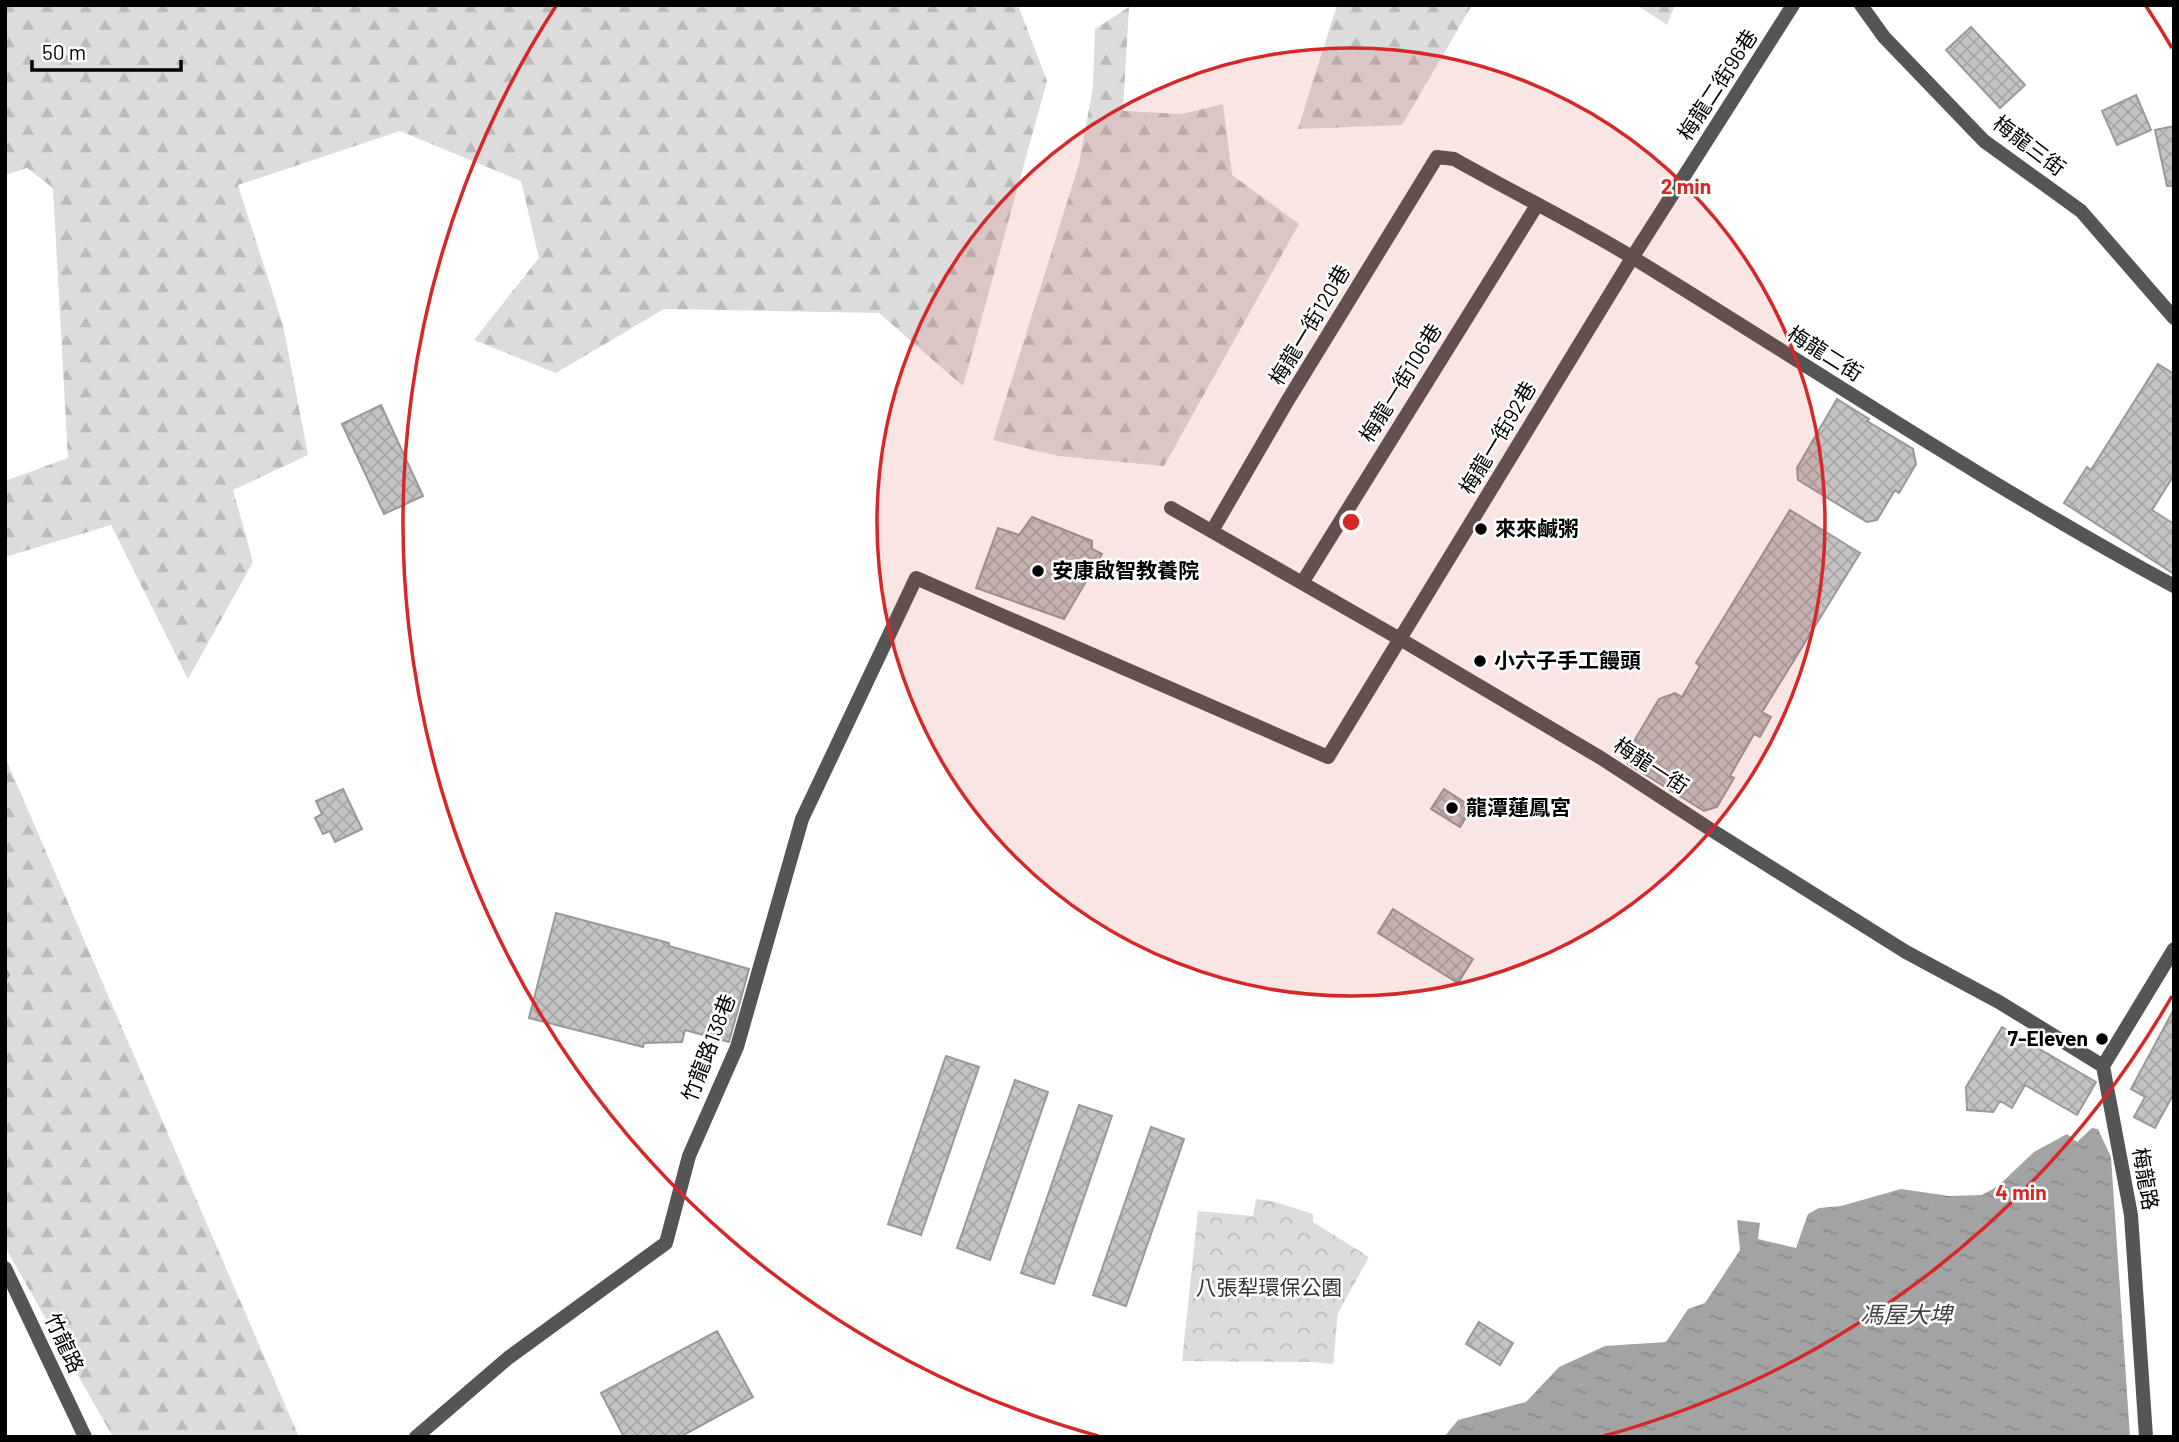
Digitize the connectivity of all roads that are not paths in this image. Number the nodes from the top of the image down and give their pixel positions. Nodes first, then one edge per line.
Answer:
1 (1793, 5) edge
2 (1861, 5) edge
3 (1454, 159) joint
4 (1537, 205) junction
5 (1632, 258) junction
6 (2174, 318) edge
7 (1171, 508) dead end
8 (1212, 531) junction
9 (1302, 583) junction
10 (2174, 586) edge
11 (1400, 639) junction
12 (1328, 757) joint
13 (2174, 949) edge
14 (2103, 1066) junction
15 (5, 1268) edge
16 (85, 1437) edge
17 (416, 1437) edge
18 (2146, 1437) edge

1 - 5 street, 梅龍二街96巷
2 - 6 street, 梅龍三街
3 - 4 street, 梅龍二街
3 - 8 street, 梅龍一街120巷
4 - 5 street, 梅龍二街
4 - 9 street, 梅龍一街106巷
5 - 10 street, 梅龍二街
5 - 11 street, 梅龍一街92巷
7 - 8 street, 梅龍一街
8 - 9 street, 梅龍一街
9 - 11 street, 梅龍一街
11 - 12 street, 梅龍一街92巷
11 - 14 street, 梅龍一街
12 - 17 street, 竹龍路138巷
13 - 14 street
14 - 18 street, 梅龍路
15 - 16 street, 竹龍路

